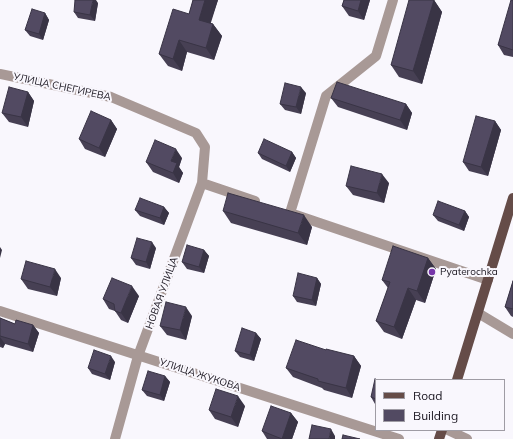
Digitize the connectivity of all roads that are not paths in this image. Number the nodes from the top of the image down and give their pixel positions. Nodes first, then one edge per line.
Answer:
1 (393, 0) edge
2 (0, 74) edge
3 (205, 148) joint
4 (202, 183) junction
5 (513, 198) edge
6 (261, 203) edge
7 (488, 280) junction
8 (0, 311) edge
9 (478, 313) junction
10 (513, 334) edge
11 (138, 356) junction
12 (457, 379) edge
13 (450, 431) edge
14 (115, 439) edge
15 (399, 439) edge
16 (466, 439) edge

1 - 7 street
2 - 3 street, УЛИЦА СНЕГИРЕВА
3 - 4 street, НОВАЯ УЛИЦА
4 - 6 street
4 - 11 street, НОВАЯ УЛИЦА
5 - 7 main road
7 - 9 main road
8 - 11 street, УЛИЦА ЖУКОВА
9 - 10 street
9 - 12 main road
11 - 14 street, НОВАЯ УЛИЦА
11 - 15 street, УЛИЦА ЖУКОВА
13 - 16 street

